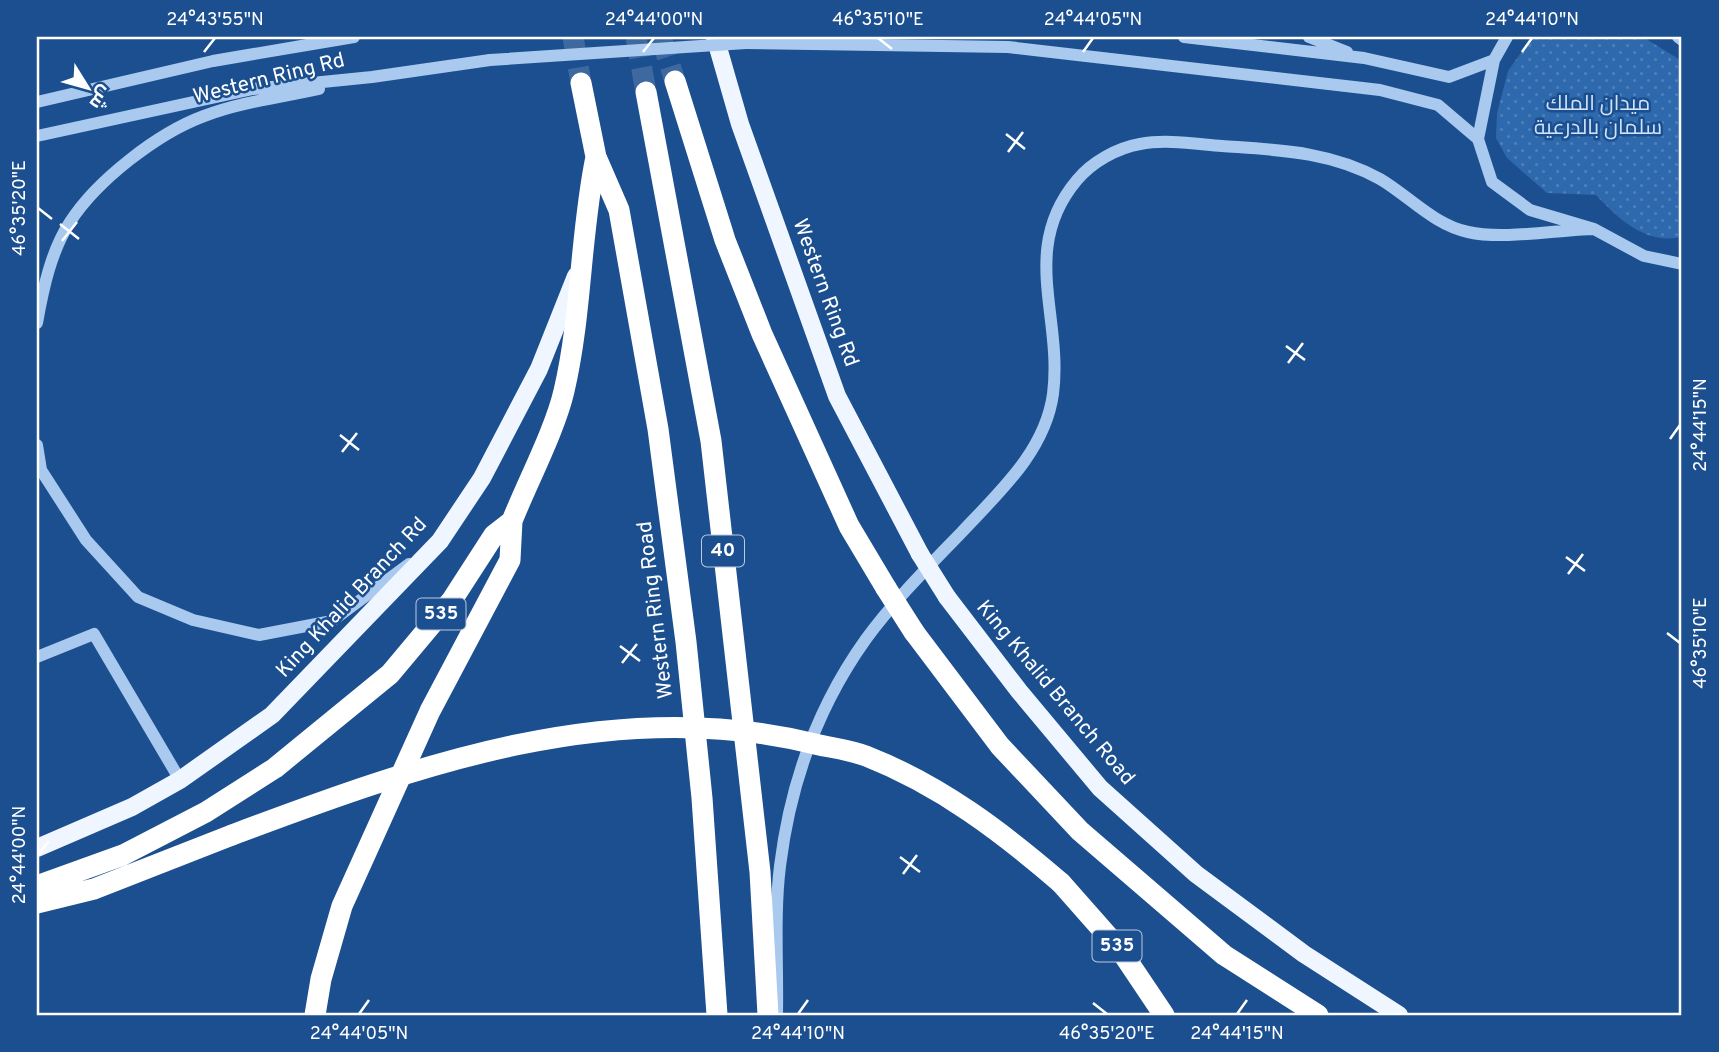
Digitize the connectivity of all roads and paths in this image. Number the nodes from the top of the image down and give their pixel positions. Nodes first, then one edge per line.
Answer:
1 (345, 37) edge
2 (354, 37) edge
3 (715, 37) edge
4 (1184, 37) edge
5 (1309, 37) edge
6 (1507, 37) edge
7 (1364, 58) junction
8 (1494, 60) junction
9 (372, 77) junction
10 (675, 81) tunnel mouth
11 (582, 83) tunnel mouth
12 (646, 92) tunnel mouth
13 (37, 102) edge
14 (37, 136) edge
15 (1478, 139) junction
16 (596, 156) junction
17 (1594, 229) junction
18 (1682, 264) edge
19 (580, 265) junction
20 (37, 323) edge
21 (37, 444) edge
22 (512, 521) junction
23 (440, 541) junction
24 (947, 597) joint
25 (37, 657) edge
26 (180, 780) junction
27 (37, 848) edge
28 (37, 886) edge
29 (37, 903) edge
30 (316, 1015) edge
31 (717, 1015) edge
32 (768, 1015) edge
33 (777, 1015) edge
34 (1164, 1015) edge
35 (1318, 1015) edge
36 (1399, 1015) edge

1 - 2 street
1 - 13 street
3 - 24 main road, Western Ring Rd, bridge
4 - 7 street
5 - 7 street
6 - 8 street
7 - 8 street
8 - 15 street
9 - 14 street
9 - 15 street, bridge
9 - 20 street, Western Ring Rd
10 - 35 highway, bridge
11 - 16 highway, Western Ring Road / 40
12 - 32 highway, 40
15 - 17 street
16 - 19 highway, 535
16 - 31 highway, Western Ring Road / 40
17 - 18 street
17 - 33 street
19 - 22 highway, 535
19 - 23 main road, King Khalid Branch Rd
21 - 23 street
22 - 28 highway, 535
22 - 30 highway, 535
23 - 26 main road, King Khalid Branch Rd
24 - 36 main road, King Khalid Branch Road
25 - 26 street
26 - 27 main road, King Khalid Branch Rd
29 - 34 highway, 535, bridge

